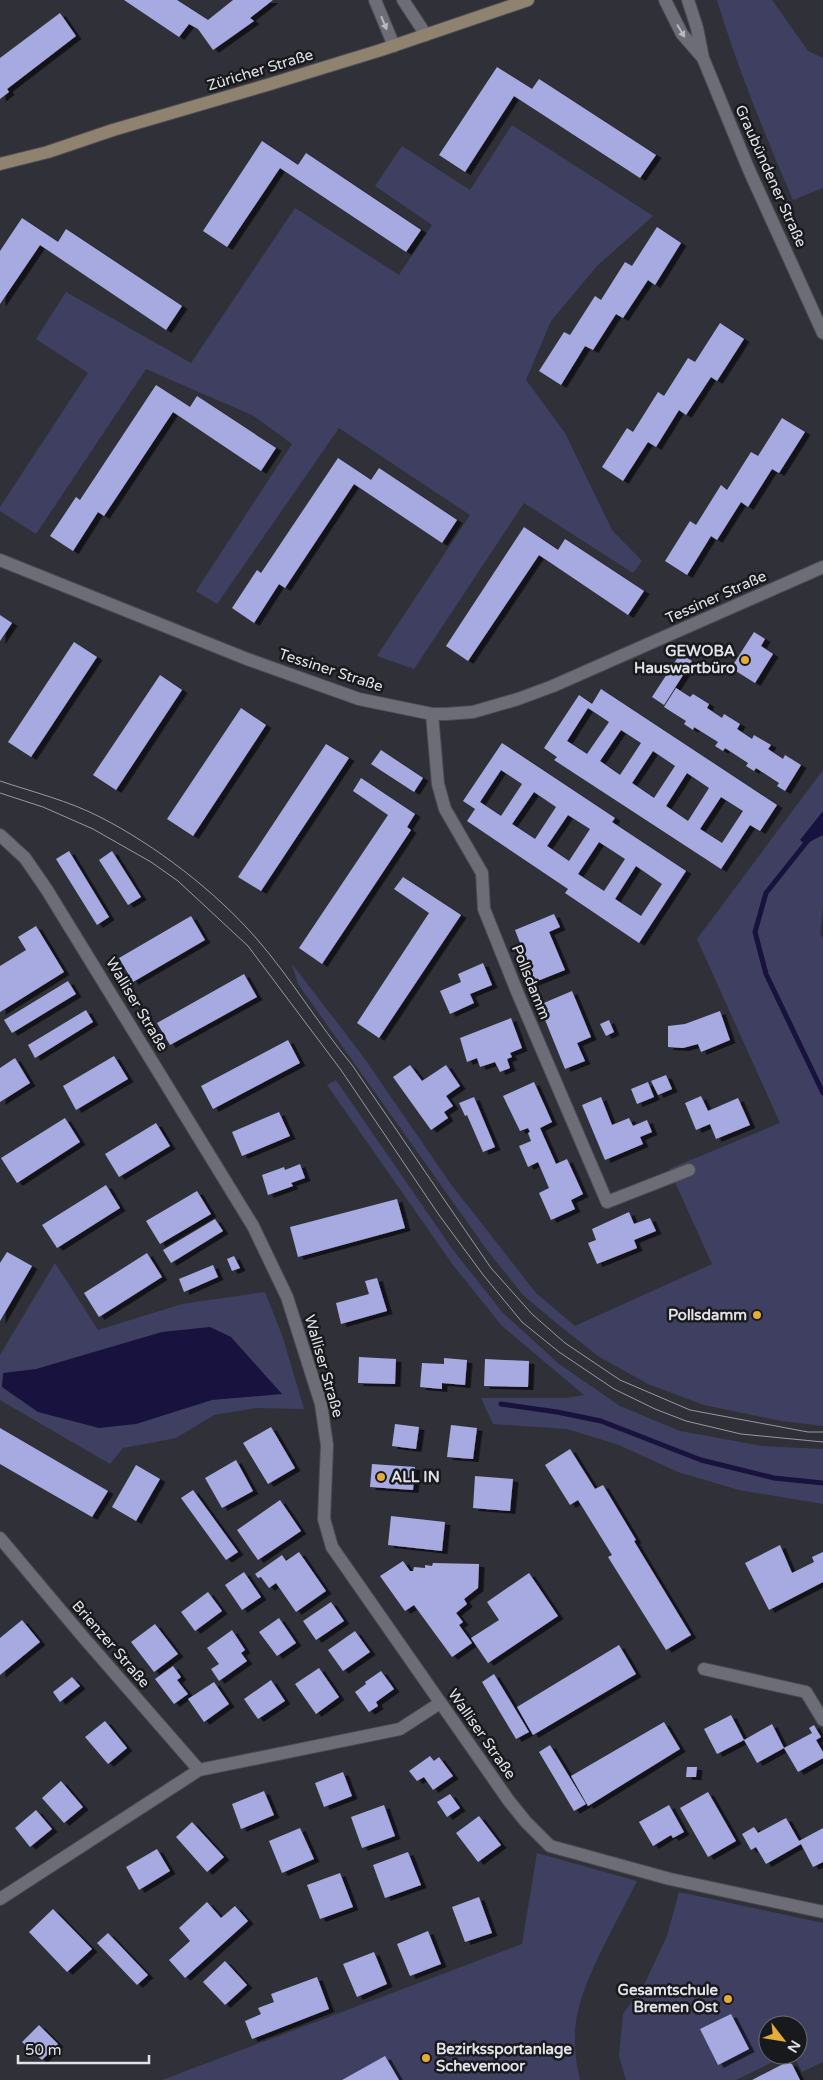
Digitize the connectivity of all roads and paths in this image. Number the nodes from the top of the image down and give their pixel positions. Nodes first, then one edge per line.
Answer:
1 (375, 0) edge
2 (403, 0) edge
3 (528, 0) edge
4 (665, 0) edge
5 (688, 0) edge
6 (426, 35) junction
7 (394, 46) junction
8 (703, 58) junction
9 (0, 164) edge
10 (823, 333) edge
11 (0, 560) edge
12 (823, 568) edge
13 (432, 714) junction
14 (0, 835) edge
15 (689, 1170) dead end
16 (0, 1538) edge
17 (704, 1669) dead end
18 (440, 1703) junction
19 (823, 1720) edge
20 (199, 1770) junction
21 (0, 1899) edge
22 (823, 1912) edge

1 -> 7 street
2 - 6 street
3 - 6 main road, Züricher Straße
4 -> 8 street, Graubündener Straße
5 - 8 street, Graubündener Straße
6 - 7 main road, Züricher Straße
7 - 9 main road, Züricher Straße
8 - 10 street, Graubündener Straße
11 - 13 street, Tessiner Straße
12 - 13 street, Tessiner Straße
13 - 15 street, Pollsdamm
14 - 18 street, Walliser Straße
16 - 20 street, Brienzer Straße
17 - 19 street
18 - 20 street
18 - 22 street, Walliser Straße
20 - 21 street

